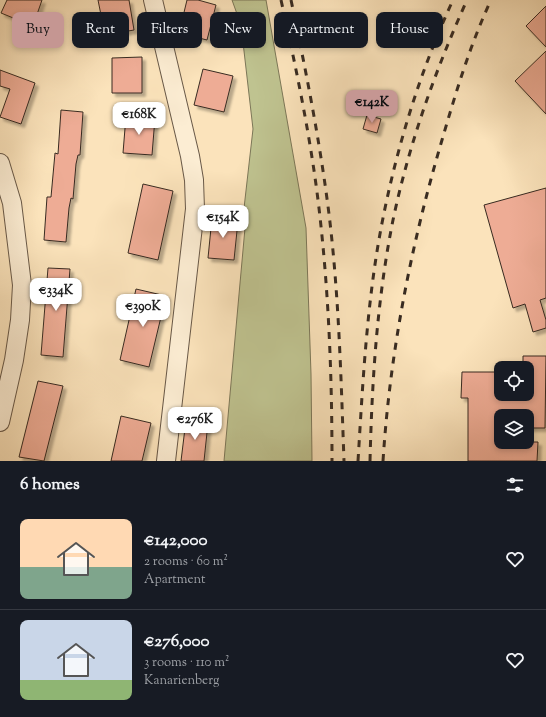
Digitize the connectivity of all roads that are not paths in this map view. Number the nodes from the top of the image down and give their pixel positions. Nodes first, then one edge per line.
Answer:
1 (153, 0) edge
2 (0, 163) edge
3 (0, 422) edge
4 (166, 461) edge

1 - 4 street
2 - 3 street

